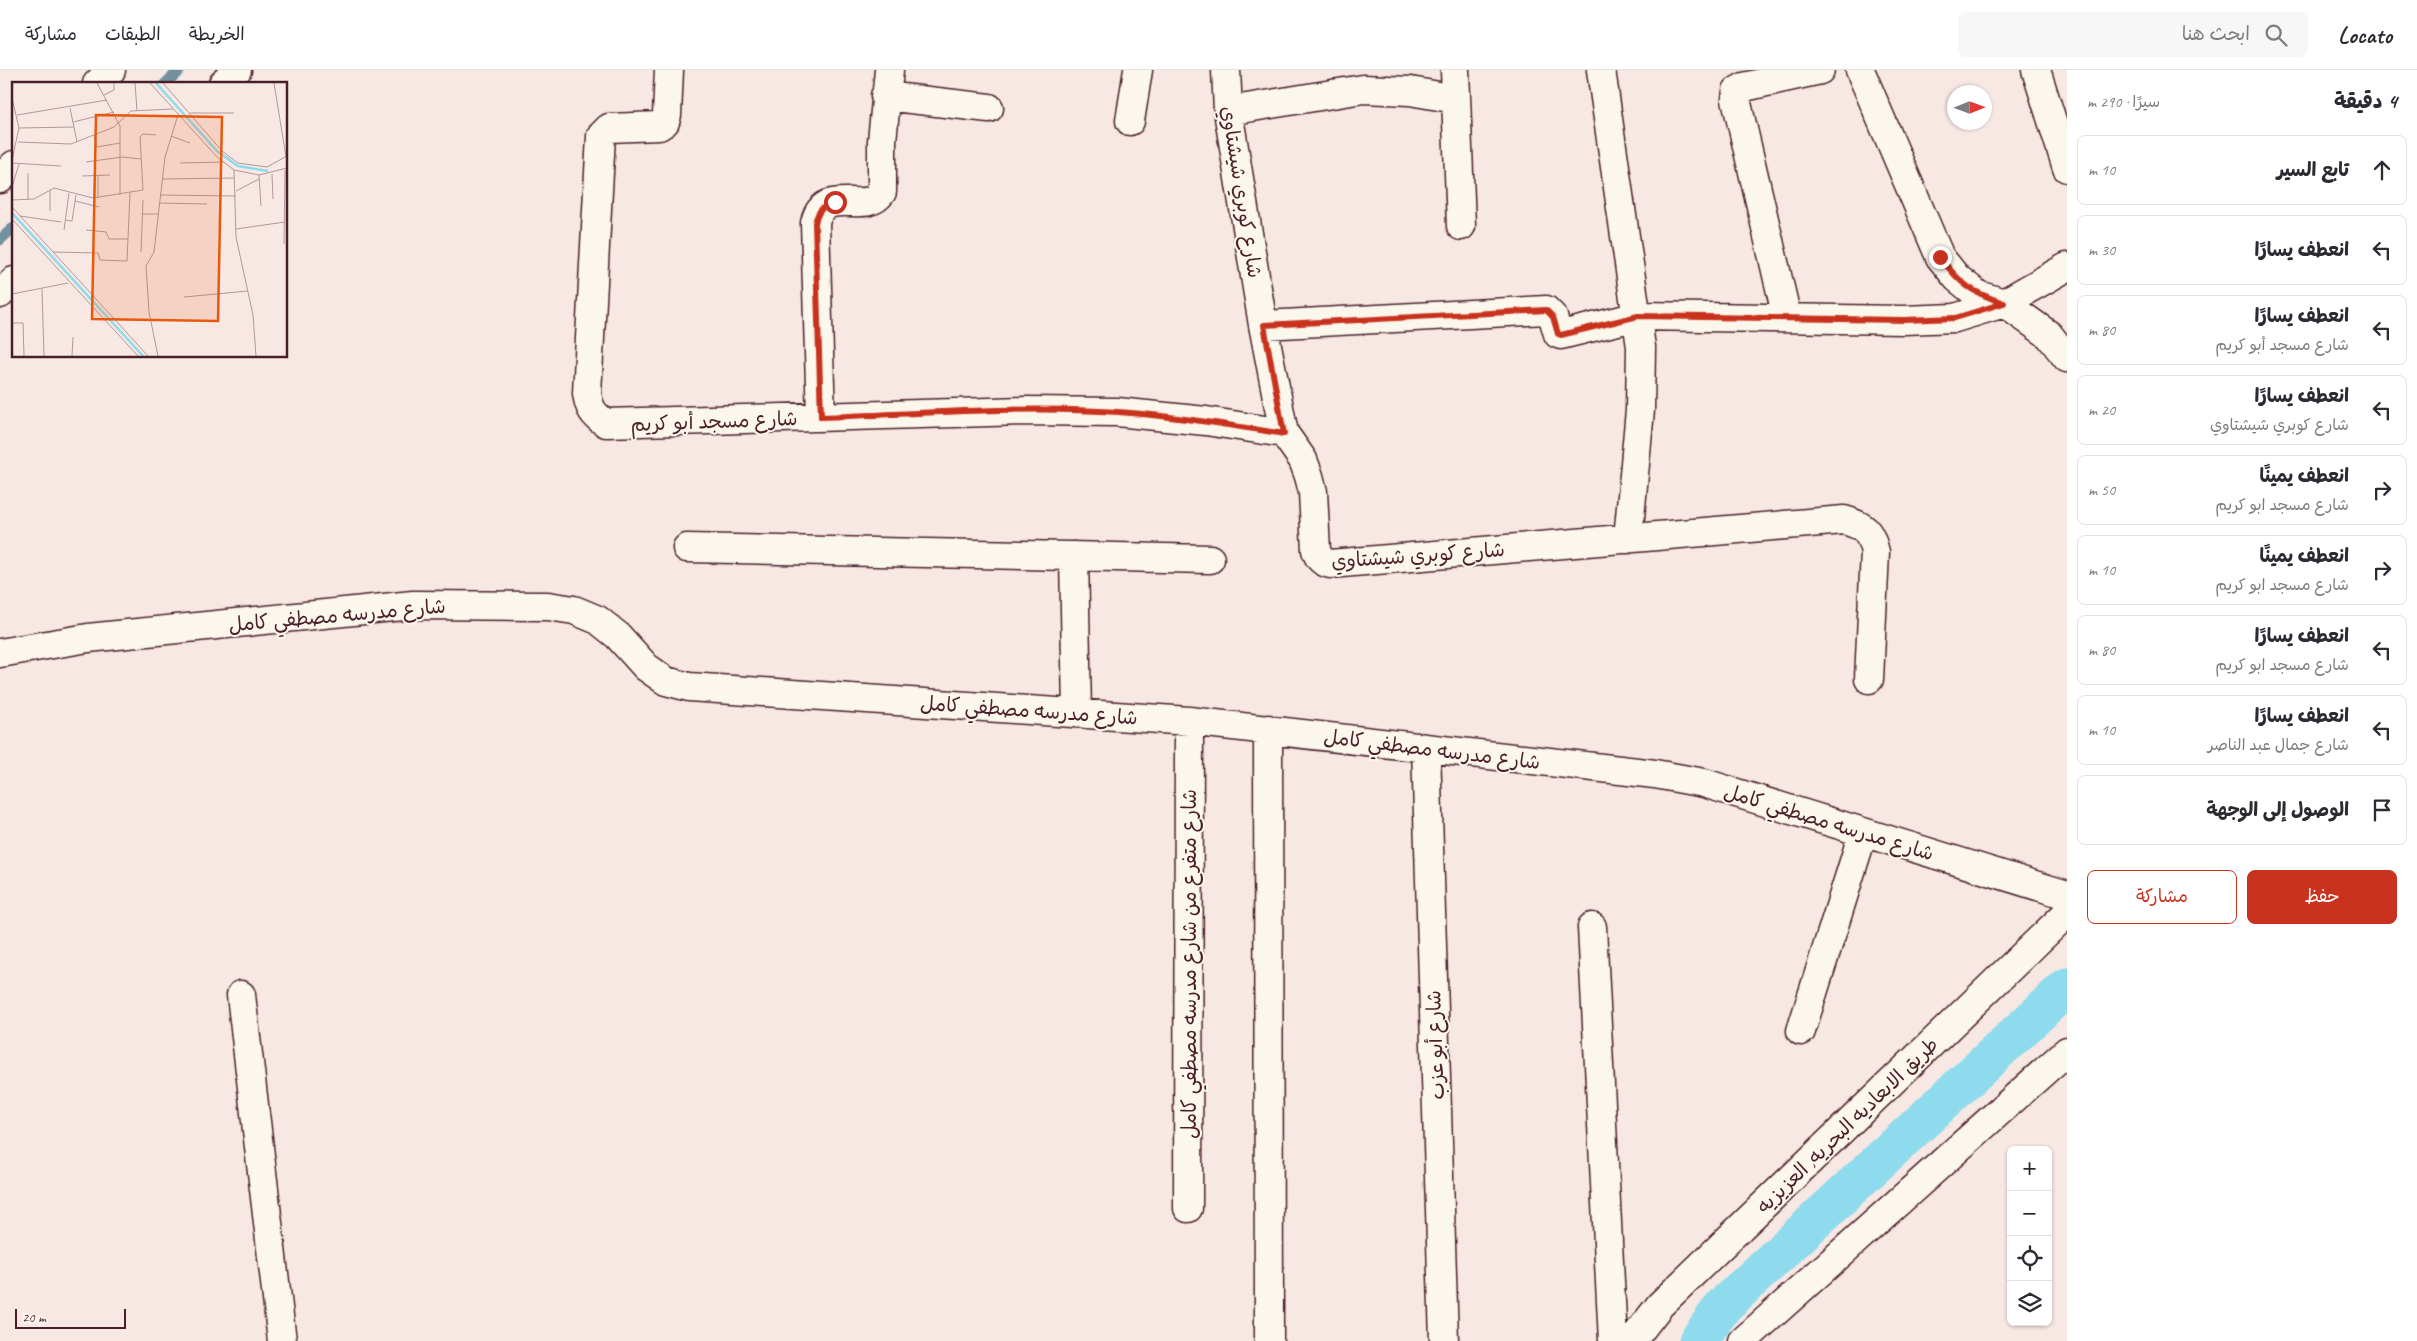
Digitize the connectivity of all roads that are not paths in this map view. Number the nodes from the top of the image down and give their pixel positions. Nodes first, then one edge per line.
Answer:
1 (111, 70) edge
2 (237, 70) edge
3 (669, 70) edge
4 (889, 70) edge
5 (1138, 70) edge
6 (1226, 70) edge
7 (1455, 70) edge
8 (1600, 70) edge
9 (1820, 70) edge
10 (1860, 70) edge
11 (2036, 70) edge
12 (99, 82) edge
13 (225, 82) edge
14 (885, 96) junction
15 (1456, 99) junction
16 (989, 108) dead end
17 (1228, 111) junction
18 (1130, 121) dead end
19 (12, 167) edge
20 (2067, 168) edge
21 (0, 179) edge
22 (1461, 226) dead end
23 (2067, 267) edge
24 (12, 283) edge
25 (0, 294) edge
26 (2004, 303) junction
27 (1638, 316) junction
28 (1787, 318) junction
29 (1264, 325) junction
30 (2067, 358) edge
31 (821, 417) junction
32 (1284, 434) junction
33 (1628, 538) junction
34 (687, 548) dead end
35 (1074, 556) junction
36 (1210, 559) dead end
37 (0, 653) edge
38 (1869, 679) dead end
39 (1077, 713) junction
40 (1189, 720) junction
41 (1268, 729) junction
42 (1426, 748) junction
43 (1863, 833) junction
44 (2067, 895) edge
45 (2067, 914) edge
46 (1592, 927) dead end
47 (242, 995) dead end
48 (1801, 1031) dead end
49 (2067, 1051) edge
50 (1188, 1208) dead end
51 (282, 1341) edge
52 (1269, 1341) edge
53 (1444, 1341) edge
54 (1613, 1341) edge
55 (1632, 1341) edge
56 (1743, 1341) edge

1 - 12 street
2 - 13 street
3 - 31 street, شارع مسجد أبو كريم
4 - 14 street
5 - 18 street
6 - 17 street, شارع كوبري شيشتاوي
7 - 15 street
8 - 27 street
9 - 28 street
10 - 26 street
11 - 20 street
14 - 16 street
14 - 31 street
15 - 17 street
15 - 22 street
17 - 29 street, شارع كوبري شيشتاوي
19 - 21 street
23 - 26 street
24 - 25 street
26 - 28 street
26 - 30 street
27 - 28 street
27 - 29 street
27 - 33 street
29 - 32 street, شارع كوبري شيشتاوي
31 - 32 street, شارع مسجد أبو كريم
32 - 33 street, شارع كوبري شيشتاوي
33 - 38 street, شارع كوبري شيشتاوي
34 - 35 street
35 - 36 street
35 - 39 street
37 - 39 street, شارع مدرسه مصطفي كامل
39 - 40 street, شارع مدرسه مصطفي كامل
40 - 41 street, شارع مدرسه مصطفي كامل
40 - 50 street, شارع متفرع من شارع مدرسه مصطفي كامل
41 - 42 street, شارع مدرسه مصطفي كامل
41 - 52 street
42 - 43 street, شارع مدرسه مصطفي كامل
42 - 53 street, شارع أبو عزب
43 - 44 street, شارع مدرسه مصطفي كامل
43 - 48 street
45 - 55 street, طريق الابعاديه البحريه, العزيزيه
46 - 54 street
47 - 51 street
49 - 56 street

